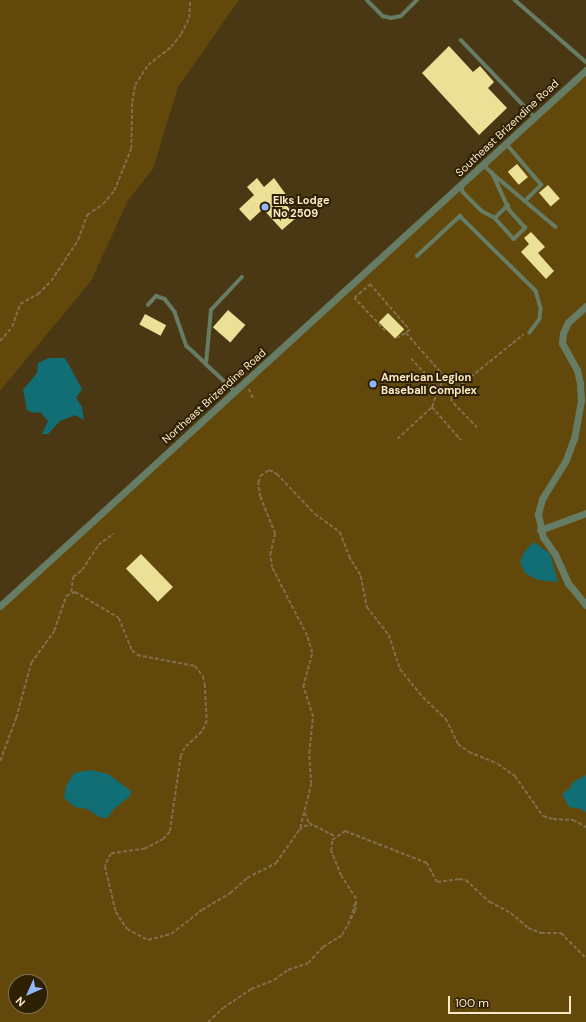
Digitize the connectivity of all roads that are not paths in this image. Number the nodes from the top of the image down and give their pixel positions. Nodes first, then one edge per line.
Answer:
1 (367, 0) edge
2 (417, 0) edge
3 (515, 0) edge
4 (461, 40) dead end
5 (586, 62) edge
6 (586, 70) edge
7 (534, 116) junction
8 (506, 144) junction
9 (484, 165) junction
10 (492, 174) junction
11 (462, 185) junction
12 (526, 201) junction
13 (443, 203) joint
14 (508, 205) junction
15 (494, 218) junction
16 (556, 227) dead end
17 (417, 256) dead end
18 (242, 277) dead end
19 (148, 305) dead end
20 (586, 306) edge
21 (530, 333) road end
22 (206, 364) junction
23 (236, 391) junction
24 (586, 514) edge
25 (540, 530) junction
26 (586, 605) edge
27 (0, 606) edge

1 - 2 lane
3 - 5 lane
4 - 7 lane
6 - 7 street, Southeast Brizendine Road
7 - 8 street, Southeast Brizendine Road
8 - 9 street, Southeast Brizendine Road
8 - 12 lane
9 - 10 lane
9 - 11 street, Southeast Brizendine Road
10 - 12 lane
10 - 14 lane
11 - 13 street, Southeast Brizendine Road
11 - 15 lane
12 - 16 lane
13 - 23 street, Northeast Brizendine Road
14 - 15 lane
14 - 15 lane
17 - 21 lane
18 - 22 lane
19 - 22 lane
20 - 25 street
22 - 23 lane
23 - 27 street, Northeast Brizendine Road
24 - 25 street
25 - 26 street

